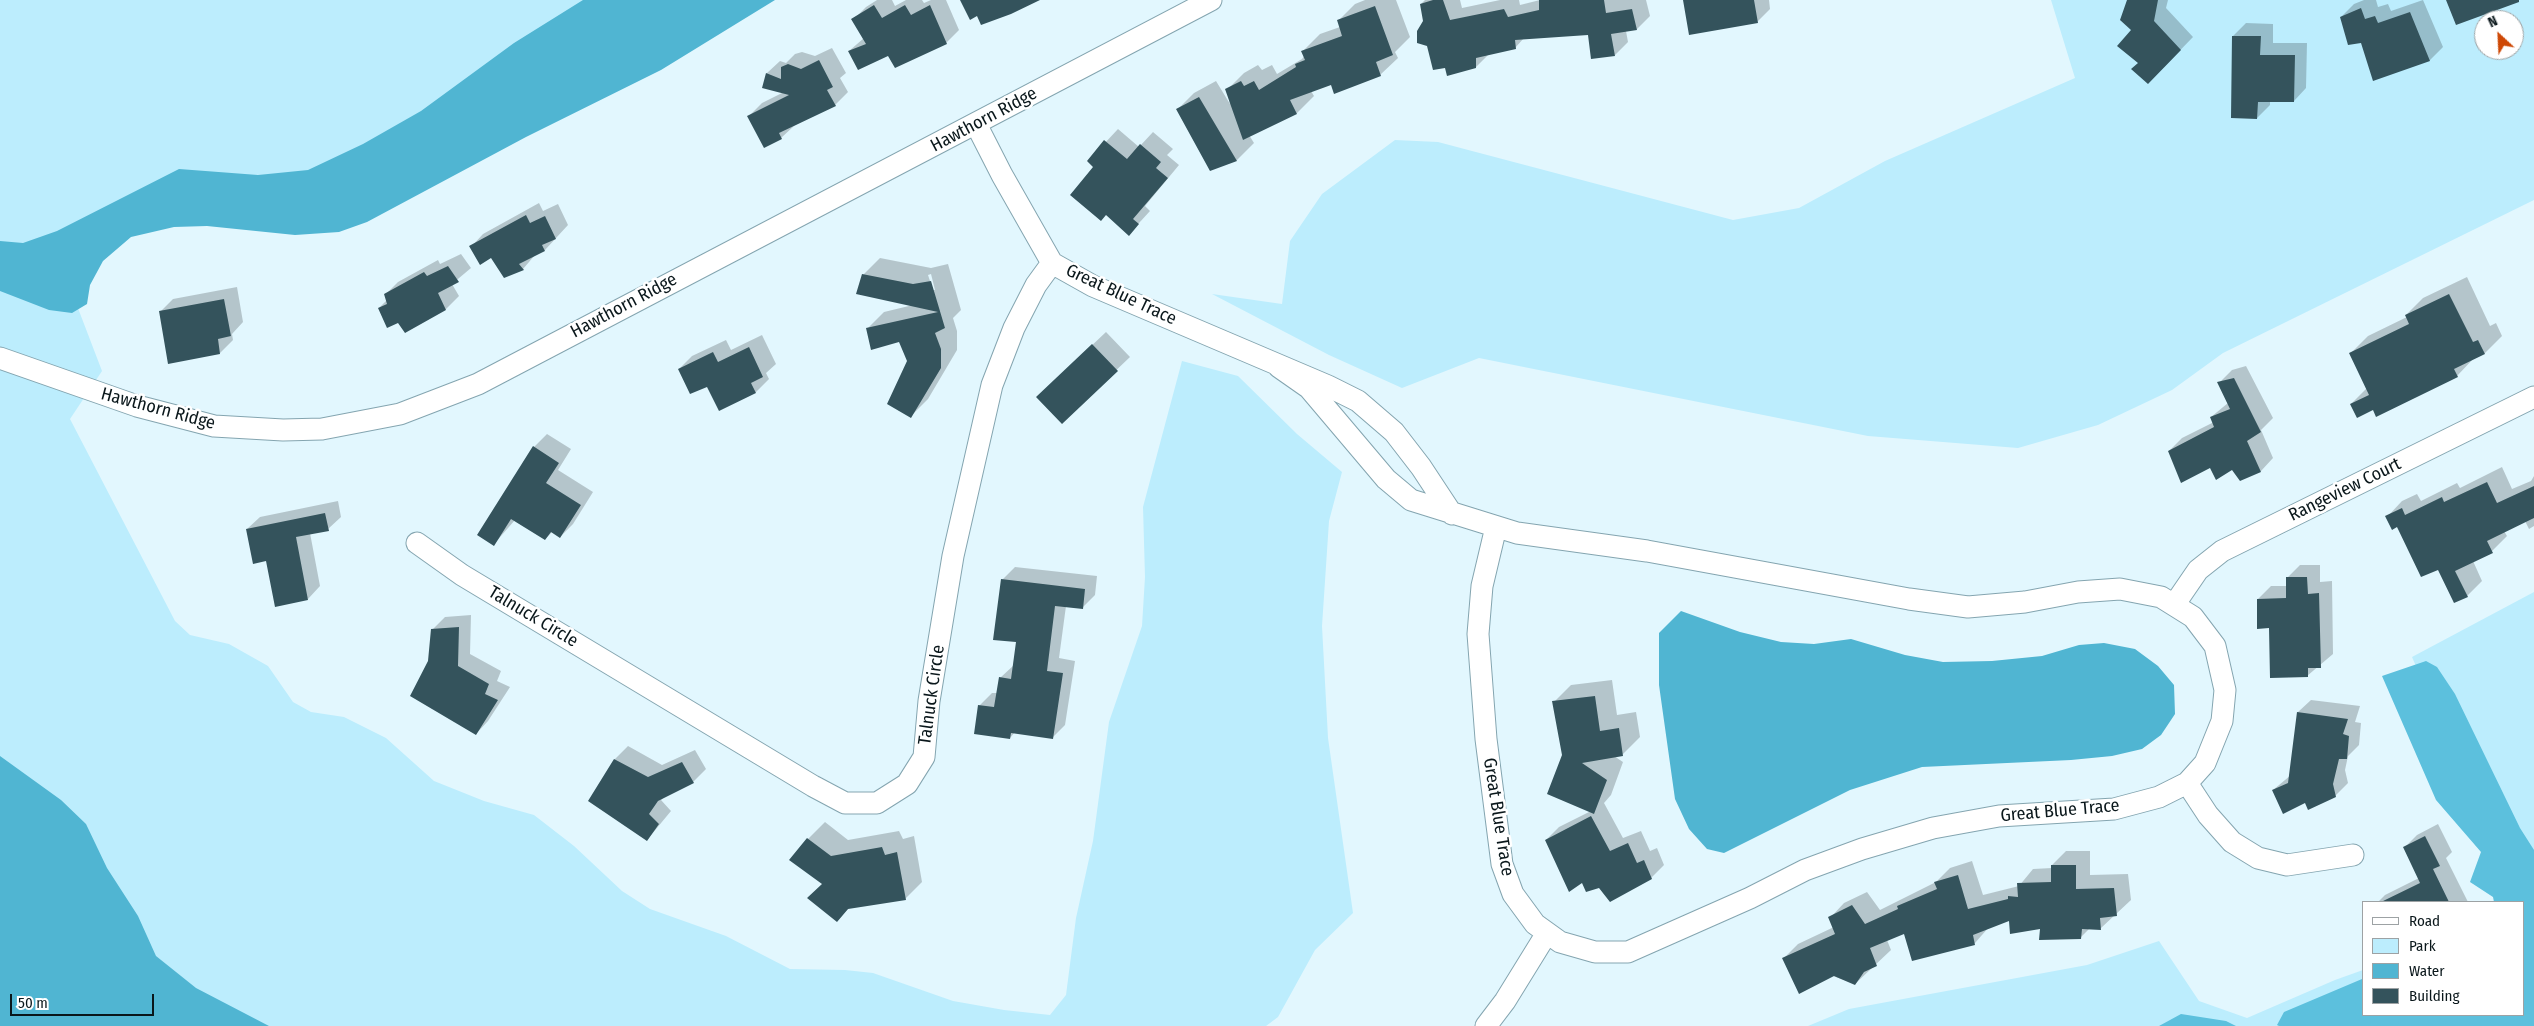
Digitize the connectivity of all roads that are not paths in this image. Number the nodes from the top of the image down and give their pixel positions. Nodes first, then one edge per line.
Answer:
1 (1210, 0) edge
2 (976, 124) junction
3 (1052, 262) junction
4 (0, 358) edge
5 (1279, 367) junction
6 (2534, 397) edge
7 (1452, 514) junction
8 (1496, 527) junction
9 (417, 544) dead end
10 (2174, 605) junction
11 (2187, 783) junction
12 (2353, 855) dead end
13 (1547, 933) junction
14 (1486, 1026) edge

1 - 2 street, Hawthorn Ridge
2 - 3 street, Great Blue Trace
2 - 4 street, Hawthorn Ridge
3 - 5 street, Great Blue Trace
3 - 9 street, Talnuck Circle
5 - 7 street, Great Blue Trace
5 - 7 street, Great Blue Trace
6 - 10 street, Rangeview Court
7 - 8 street, Great Blue Trace
8 - 10 street, Great Blue Trace
8 - 13 street, Great Blue Trace
10 - 11 street, Great Blue Trace
11 - 12 street
11 - 13 street, Great Blue Trace
13 - 14 street

